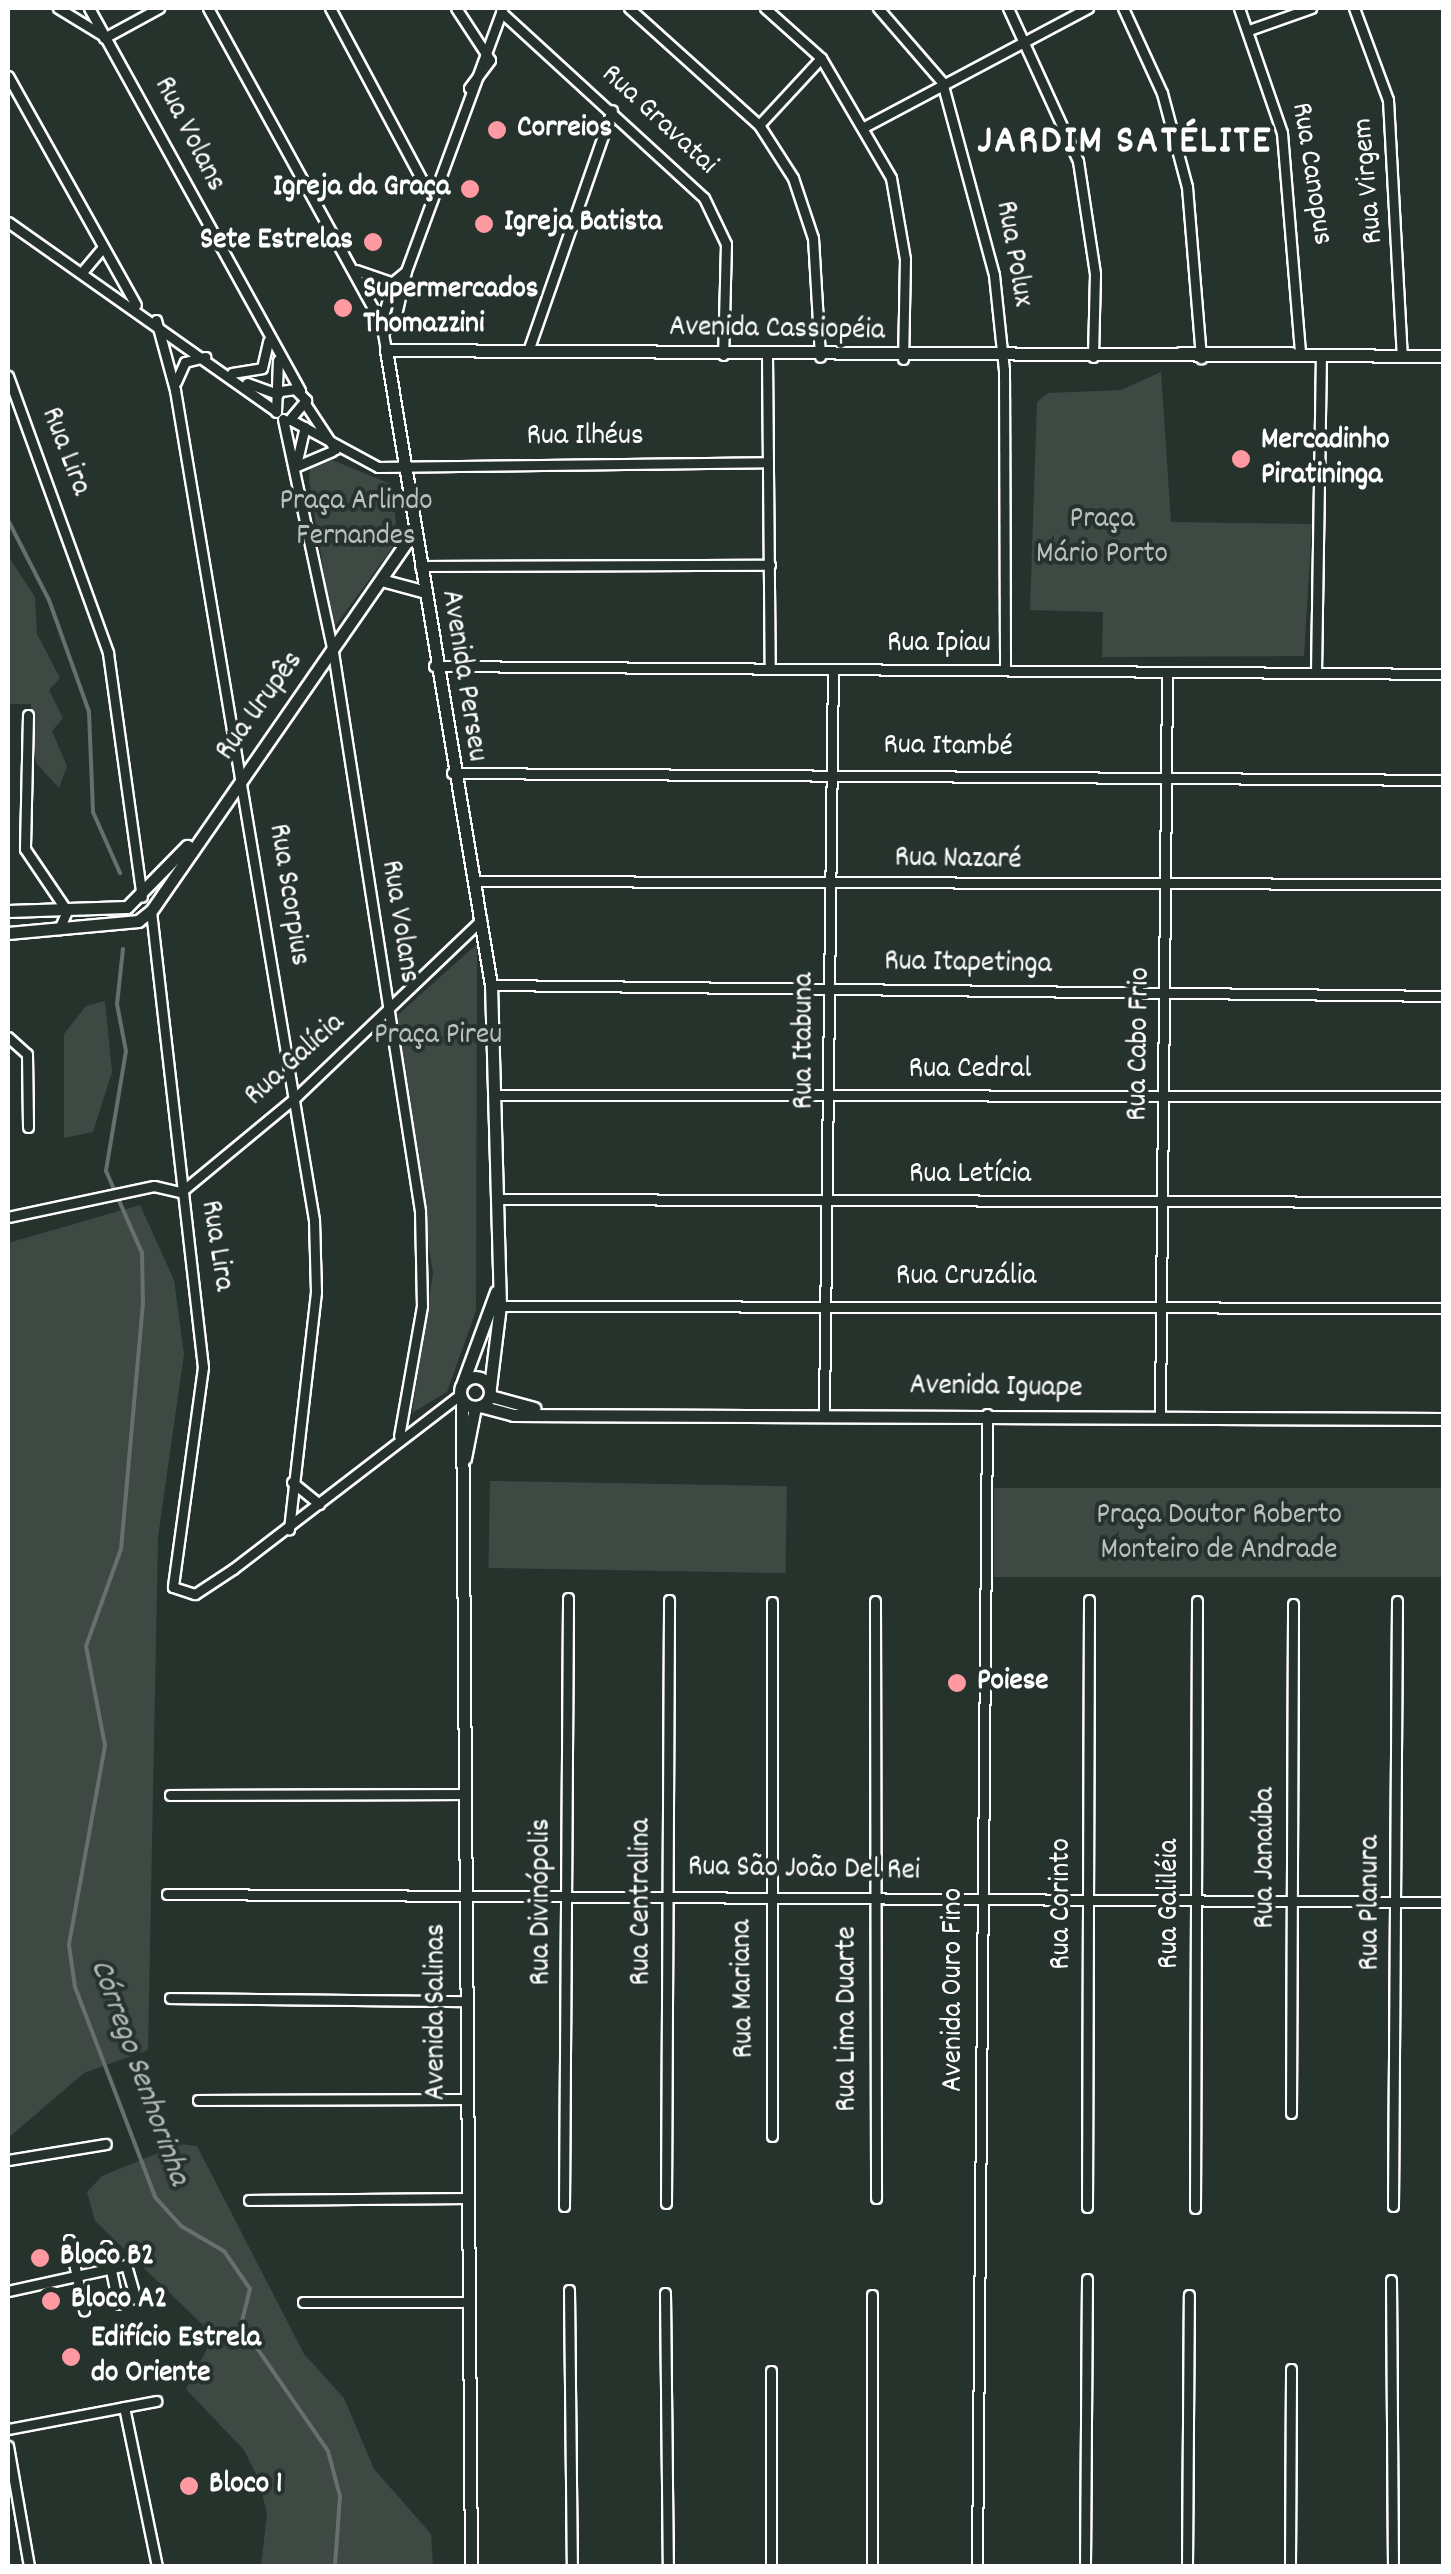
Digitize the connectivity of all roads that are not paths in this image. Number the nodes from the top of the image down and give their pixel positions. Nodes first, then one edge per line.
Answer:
1 (58, 8) edge
2 (89, 8) edge
3 (159, 8) edge
4 (208, 8) edge
5 (330, 8) edge
6 (456, 8) edge
7 (629, 8) edge
8 (765, 8) edge
9 (878, 8) edge
10 (1008, 8) edge
11 (1088, 8) edge
12 (1124, 8) edge
13 (1239, 8) edge
14 (1311, 8) edge
15 (1354, 8) edge
16 (502, 10) edge
17 (1249, 30) junction
18 (103, 37) junction
19 (1028, 43) junction
20 (483, 52) junction
21 (821, 58) junction
22 (8, 76) edge
23 (942, 82) junction
24 (612, 110) junction
25 (759, 125) junction
26 (864, 127) junction
27 (432, 199) junction
28 (8, 222) edge
29 (104, 247) junction
30 (354, 269) junction
31 (83, 271) junction
32 (406, 271) junction
33 (392, 282) junction
34 (406, 286) junction
35 (136, 306) junction
36 (156, 320) junction
37 (381, 323) junction
38 (394, 327) junction
39 (268, 334) junction
40 (386, 344) junction
41 (276, 352) junction
42 (528, 352) junction
43 (1201, 354) junction
44 (1298, 354) junction
45 (1321, 354) junction
46 (723, 355) junction
47 (767, 355) junction
48 (1402, 355) junction
49 (1444, 356) edge
50 (206, 357) junction
51 (820, 357) junction
52 (1093, 358) junction
53 (903, 359) junction
54 (1002, 359) junction
55 (230, 372) junction
56 (8, 376) edge
57 (244, 382) junction
58 (175, 390) junction
59 (300, 391) junction
60 (280, 392) junction
61 (304, 411) junction
62 (283, 417) junction
63 (306, 432) junction
64 (336, 452) junction
65 (768, 462) junction
66 (402, 464) junction
67 (296, 468) junction
68 (413, 534) junction
69 (770, 565) junction
70 (420, 566) junction
71 (385, 581) junction
72 (423, 591) junction
73 (332, 652) junction
74 (434, 666) junction
75 (770, 669) junction
76 (833, 670) junction
77 (1006, 670) junction
78 (1167, 672) junction
79 (1316, 672) junction
80 (1444, 674) edge
81 (28, 715) dead end
82 (832, 771) junction
83 (452, 773) junction
84 (242, 774) junction
85 (1167, 778) junction
86 (1444, 780) edge
87 (197, 836) junction
88 (473, 881) junction
89 (830, 884) junction
90 (1444, 884) edge
91 (1169, 889) junction
92 (142, 899) junction
93 (8, 911) edge
94 (67, 911) junction
95 (151, 912) junction
96 (481, 920) junction
97 (8, 934) edge
98 (51, 934) junction
99 (492, 985) junction
100 (832, 988) junction
101 (1167, 994) junction
102 (1444, 996) edge
103 (387, 1013) junction
104 (8, 1037) edge
105 (497, 1094) junction
106 (831, 1095) junction
107 (1444, 1096) edge
108 (296, 1097) junction
109 (1166, 1098) junction
110 (28, 1127) dead end
111 (181, 1192) junction
112 (496, 1199) junction
113 (829, 1201) junction
114 (1164, 1202) junction
115 (1444, 1202) edge
116 (8, 1216) edge
117 (827, 1303) junction
118 (1162, 1304) junction
119 (494, 1306) junction
120 (1444, 1308) edge
121 (462, 1392) junction
122 (490, 1392) junction
123 (477, 1406) junction
124 (548, 1412) junction
125 (824, 1412) junction
126 (986, 1414) junction
127 (1160, 1416) junction
128 (1444, 1419) edge
129 (399, 1436) junction
130 (465, 1458) junction
131 (292, 1482) junction
132 (319, 1504) junction
133 (289, 1528) junction
134 (568, 1598) dead end
135 (669, 1600) dead end
136 (876, 1600) dead end
137 (1089, 1600) dead end
138 (1197, 1601) dead end
139 (1398, 1601) dead end
140 (772, 1602) dead end
141 (1293, 1604) dead end
142 (466, 1794) junction
143 (170, 1795) dead end
144 (463, 1893) junction
145 (167, 1894) dead end
146 (668, 1894) junction
147 (568, 1895) junction
148 (769, 1896) junction
149 (874, 1897) junction
150 (980, 1899) junction
151 (1088, 1899) junction
152 (1196, 1900) junction
153 (1292, 1902) junction
154 (1397, 1902) junction
155 (1444, 1902) edge
156 (170, 1998) dead end
157 (466, 2000) junction
158 (464, 2099) junction
159 (198, 2100) dead end
160 (1291, 2113) dead end
161 (772, 2136) dead end
162 (106, 2144) dead end
163 (8, 2160) edge
164 (463, 2198) junction
165 (876, 2198) dead end
166 (249, 2200) dead end
167 (666, 2204) dead end
168 (564, 2206) dead end
169 (1393, 2206) dead end
170 (1086, 2207) dead end
171 (1195, 2208) dead end
172 (69, 2240) dead end
173 (106, 2246) dead end
174 (111, 2268) junction
175 (76, 2275) junction
176 (1086, 2279) dead end
177 (1392, 2280) dead end
178 (8, 2290) edge
179 (569, 2290) dead end
180 (664, 2293) dead end
181 (1189, 2294) dead end
182 (872, 2295) dead end
183 (136, 2299) dead end
184 (304, 2302) dead end
185 (462, 2302) junction
186 (118, 2304) dead end
187 (84, 2310) dead end
188 (1291, 2369) dead end
189 (771, 2371) dead end
190 (156, 2401) dead end
191 (124, 2407) junction
192 (8, 2429) edge
193 (8, 2446) edge
194 (28, 2566) edge
195 (157, 2566) edge
196 (471, 2566) edge
197 (572, 2566) edge
198 (668, 2566) edge
199 (770, 2566) edge
200 (872, 2566) edge
201 (976, 2566) edge
202 (1085, 2566) edge
203 (1187, 2566) edge
204 (1290, 2566) edge
205 (1393, 2566) edge

1 - 18 street
2 - 18 street, Rua Volans
3 - 18 street
4 - 30 street, Avenida Perseu
5 - 27 street
6 - 20 street
7 - 25 street
8 - 21 street
9 - 23 street, Rua Polux
10 - 19 street
11 - 19 street
12 - 43 street
13 - 17 street, Rua Canopus
14 - 17 street
15 - 48 street, Rua Virgem
16 - 20 street
16 - 24 street, Rua Gravatai
17 - 44 street, Rua Canopus
18 - 39 street, Rua Volans
19 - 23 street
19 - 52 street
20 - 27 street
21 - 25 street
21 - 26 street
22 - 29 street
23 - 26 street
23 - 54 street, Rua Polux
24 - 42 street
24 - 46 street, Rua Gravatai
25 - 51 street
26 - 53 street
27 - 32 street
28 - 31 street
29 - 31 street
29 - 35 street
30 - 33 street
30 - 37 street, Avenida Perseu
31 - 35 street
32 - 33 street
32 - 34 street
33 - 34 street
33 - 37 street
34 - 38 street
35 - 36 street
36 - 50 street
36 - 58 street, Rua Scorpius
37 - 38 street
37 - 40 street, Avenida Perseu
38 - 40 street
39 - 41 street, Rua Volans
39 - 55 street
40 - 42 street, Avenida Cassiopéia
40 - 66 street, Avenida Perseu
41 - 59 street, Rua Volans
41 - 60 street
42 - 46 street, Avenida Cassiopéia
43 - 44 street, Avenida Cassiopéia
43 - 52 street, Avenida Cassiopéia
44 - 45 street, Avenida Cassiopéia
45 - 48 street, Avenida Cassiopéia
45 - 79 street
46 - 47 street, Avenida Cassiopéia
47 - 51 street, Avenida Cassiopéia
47 - 65 street
48 - 49 street, Avenida Cassiopéia
50 - 55 street
50 - 58 street
51 - 53 street, Avenida Cassiopéia
52 - 54 street, Avenida Cassiopéia
53 - 54 street, Avenida Cassiopéia
54 - 77 street, Rua Polux
55 - 57 street
56 - 92 street, Rua Lira
57 - 60 street
57 - 62 street
58 - 84 street, Rua Scorpius
59 - 60 street
59 - 61 street, Rua Volans
60 - 62 street
61 - 62 street
61 - 63 street
61 - 64 street
62 - 63 street
62 - 67 street, Rua Volans
63 - 64 street
63 - 67 street
64 - 66 street
64 - 67 street
65 - 66 street, Rua Ilhéus
65 - 69 street
66 - 68 street, Avenida Perseu
67 - 73 street, Rua Volans
68 - 70 street, Avenida Perseu
68 - 71 street, Rua Urupês
69 - 70 street
69 - 75 street
70 - 72 street, Avenida Perseu
71 - 72 street
71 - 73 street, Rua Urupês
72 - 74 street, Avenida Perseu
73 - 84 street, Rua Urupês
73 - 103 street, Rua Volans
74 - 75 street, Rua Ipiau
74 - 83 street, Avenida Perseu
75 - 76 street, Rua Ipiau
76 - 77 street, Rua Ipiau
76 - 82 street, Rua Itabuna
77 - 78 street, Rua Ipiau
78 - 79 street, Rua Ipiau
78 - 85 street, Rua Cabo Frio
79 - 80 street, Rua Ipiau
81 - 94 street
82 - 83 street, Rua Itambé
82 - 85 street, Rua Itambé
82 - 89 street, Rua Itabuna
83 - 88 street, Avenida Perseu
84 - 87 street, Rua Urupês
84 - 108 street, Rua Scorpius
85 - 86 street, Rua Itambé
85 - 91 street, Rua Cabo Frio
87 - 92 street
87 - 95 street, Rua Urupês
88 - 89 street, Rua Nazaré
88 - 96 street, Avenida Perseu
89 - 91 street, Rua Nazaré
89 - 100 street, Rua Itabuna
90 - 91 street, Rua Nazaré
91 - 101 street, Rua Cabo Frio
92 - 94 street
93 - 94 street
94 - 98 street
95 - 98 street
95 - 111 street, Rua Lira
96 - 99 street, Avenida Perseu
96 - 103 street, Rua Galícia
97 - 98 street
99 - 100 street, Rua Itapetinga
99 - 105 street, Avenida Perseu
100 - 101 street, Rua Itapetinga
100 - 106 street, Rua Itabuna
101 - 102 street, Rua Itapetinga
101 - 109 street, Rua Cabo Frio
103 - 108 street, Rua Galícia
103 - 129 street, Rua Volans
104 - 110 street
105 - 106 street, Rua Cedral
105 - 112 street, Avenida Perseu
106 - 109 street, Rua Cedral
106 - 113 street, Rua Itabuna
107 - 109 street, Rua Cedral
108 - 111 street, Rua Galícia
108 - 131 street, Rua Scorpius
109 - 114 street, Rua Cabo Frio
111 - 116 street
111 - 133 street, Rua Lira
112 - 113 street, Rua Letícia
112 - 119 street, Avenida Perseu
113 - 114 street, Rua Letícia
113 - 117 street, Rua Itabuna
114 - 115 street, Rua Letícia
114 - 118 street, Rua Cabo Frio
117 - 118 street, Rua Cruzália
117 - 119 street, Rua Cruzália
117 - 125 street, Rua Itabuna
118 - 120 street, Rua Cruzália
118 - 127 street, Rua Cabo Frio
119 - 121 street, Avenida Perseu
119 - 122 street, Avenida Perseu
121 - 122 street, Avenida Iguape
121 - 123 street
121 - 129 street
121 - 130 street, Avenida Salinas
122 - 123 street
122 - 124 street, Avenida Iguape
123 - 124 street, Avenida Iguape
123 - 130 street, Avenida Salinas
124 - 125 street, Avenida Iguape
125 - 126 street, Avenida Iguape
126 - 127 street, Avenida Iguape
126 - 150 street, Avenida Ouro Fino
127 - 128 street, Avenida Iguape
129 - 132 street
130 - 142 street, Avenida Salinas
131 - 132 street
131 - 133 street, Rua Scorpius
132 - 133 street
134 - 147 street, Rua Divinópolis
135 - 146 street, Rua Centralina
136 - 149 street, Rua Lima Duarte
137 - 151 street, Rua Corinto
138 - 152 street, Rua Galiléia
139 - 154 street, Rua Planura
140 - 148 street, Rua Mariana
141 - 153 street, Rua Janaúba
142 - 143 street
142 - 144 street, Avenida Salinas
144 - 145 street, Rua São João Del Rei
144 - 147 street, Rua São João Del Rei
144 - 157 street, Avenida Salinas
146 - 147 street, Rua São João Del Rei
146 - 148 street, Rua São João Del Rei
146 - 167 street, Rua Centralina
147 - 168 street, Rua Divinópolis
148 - 149 street, Rua São João Del Rei
148 - 161 street, Rua Mariana
149 - 150 street, Rua São João Del Rei
149 - 165 street, Rua Lima Duarte
150 - 151 street, Rua São João Del Rei
150 - 201 street, Avenida Ouro Fino
151 - 152 street, Rua São João Del Rei
151 - 170 street, Rua Corinto
152 - 153 street, Rua São João Del Rei
152 - 171 street, Rua Galiléia
153 - 154 street, Rua São João Del Rei
153 - 160 street, Rua Janaúba
154 - 155 street, Rua São João Del Rei
154 - 169 street, Rua Planura
156 - 157 street
157 - 158 street, Avenida Salinas
158 - 159 street
158 - 164 street, Avenida Salinas
162 - 163 street
164 - 166 street
164 - 185 street, Avenida Salinas
172 - 175 street
173 - 174 street
174 - 175 street
174 - 183 street
174 - 186 street
175 - 178 street
175 - 187 street
176 - 202 street
177 - 205 street
179 - 197 street
180 - 198 street
181 - 203 street
182 - 200 street
184 - 185 street
185 - 196 street, Avenida Salinas
188 - 204 street
189 - 199 street
190 - 191 street
191 - 192 street
191 - 195 street
193 - 194 street

